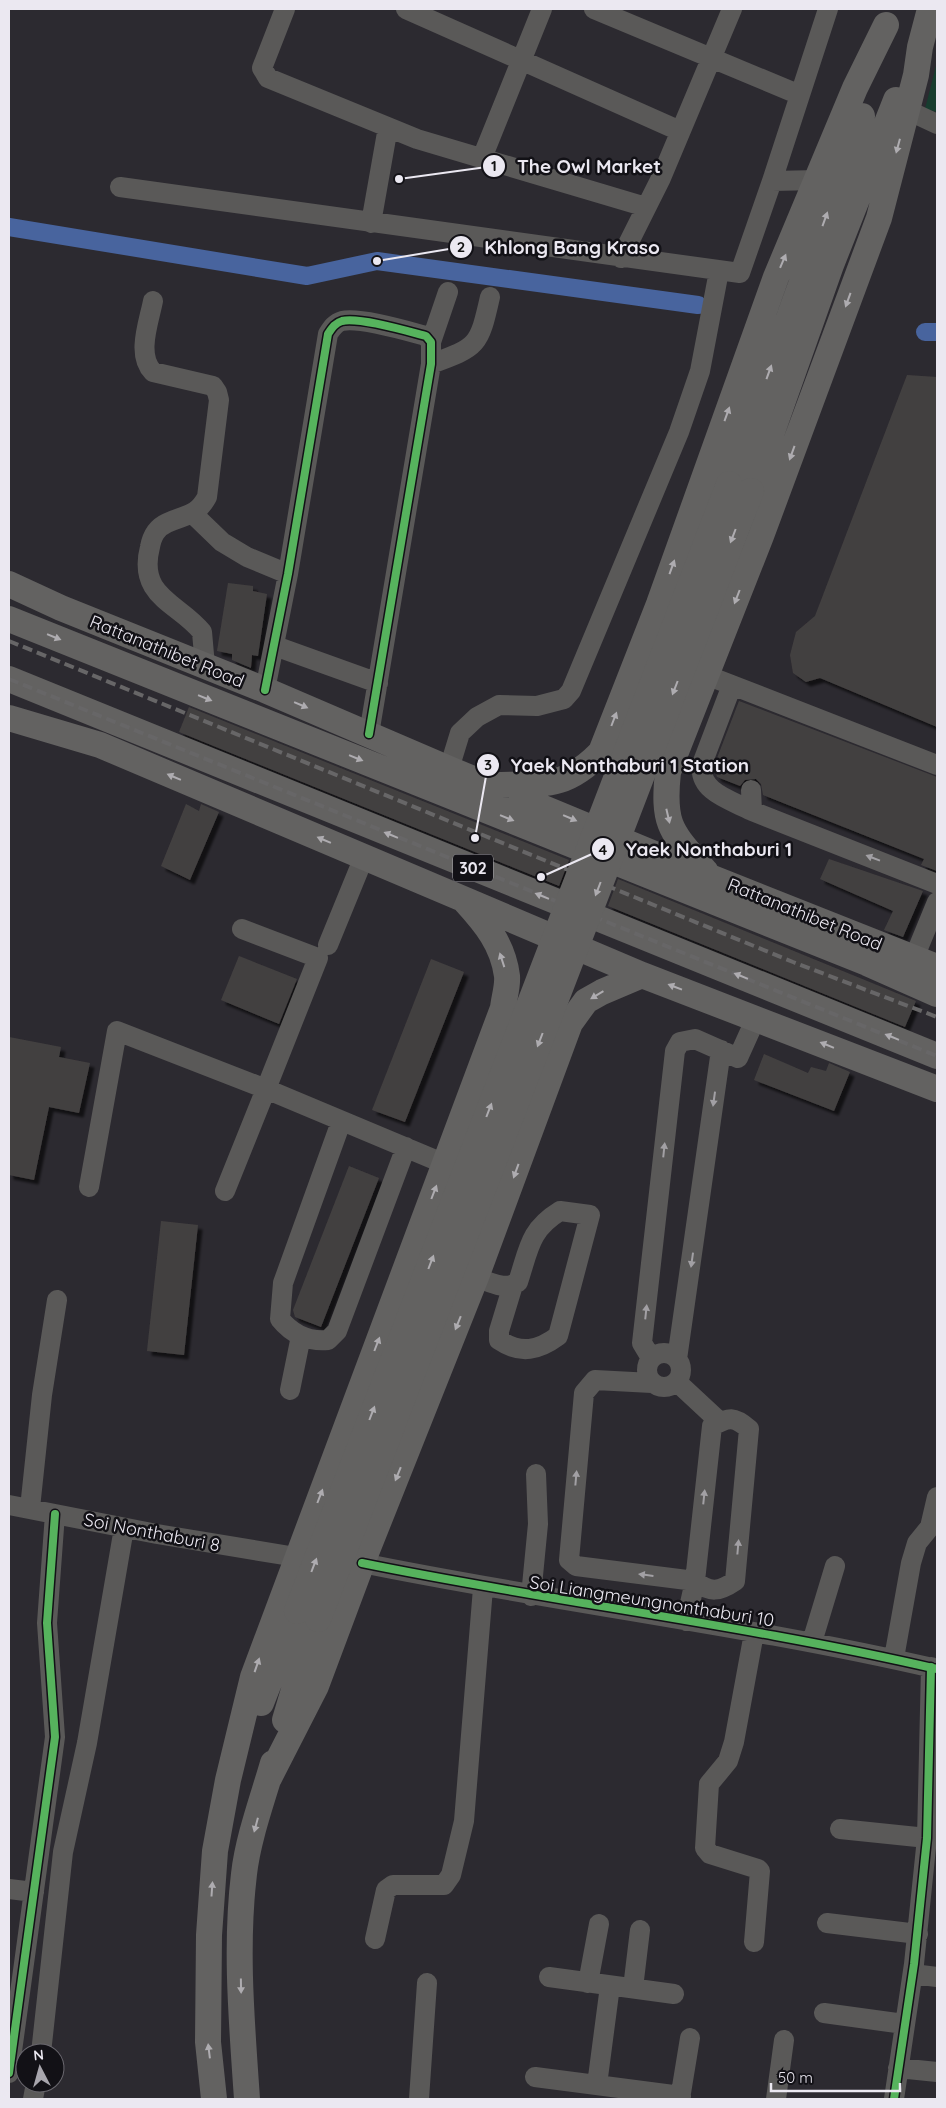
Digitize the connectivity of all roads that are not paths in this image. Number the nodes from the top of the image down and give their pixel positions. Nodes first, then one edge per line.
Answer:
1 (285, 9) edge
2 (406, 9) edge
3 (542, 9) edge
4 (594, 9) edge
5 (732, 9) edge
6 (930, 9) edge
7 (824, 10) edge
8 (888, 17) edge
9 (920, 47) junction
10 (711, 58) junction
11 (520, 59) junction
12 (800, 95) junction
13 (907, 110) junction
14 (937, 124) edge
15 (388, 128) junction
16 (680, 131) junction
17 (482, 158) junction
18 (818, 180) junction
19 (772, 181) junction
20 (120, 187) dead end
21 (646, 206) junction
22 (371, 222) junction
23 (621, 258) junction
24 (719, 271) junction
25 (448, 292) dead end
26 (490, 297) dead end
27 (153, 301) dead end
28 (431, 342) junction
29 (431, 364) junction
30 (740, 487) junction
31 (193, 514) junction
32 (288, 574) junction
33 (9, 584) edge
34 (9, 598) edge
35 (61, 608) junction
36 (9, 619) edge
37 (275, 646) junction
38 (205, 666) junction
39 (706, 675) junction
40 (9, 679) edge
41 (378, 683) junction
42 (732, 685) junction
43 (265, 690) junction
44 (9, 699) edge
45 (9, 718) edge
46 (369, 734) junction
47 (100, 745) junction
48 (601, 752) junction
49 (937, 764) edge
50 (449, 769) junction
51 (668, 772) junction
52 (493, 786) junction
53 (751, 790) dead end
54 (752, 811) junction
55 (364, 857) junction
56 (710, 877) junction
57 (937, 884) edge
58 (465, 901) junction
59 (937, 902) edge
60 (242, 929) dead end
61 (328, 945) dead end
62 (926, 962) edge
63 (642, 975) junction
64 (937, 994) edge
65 (503, 1008) junction
66 (756, 1018) junction
67 (570, 1023) junction
68 (721, 1050) junction
69 (937, 1056) edge
70 (266, 1089) junction
71 (937, 1089) edge
72 (341, 1122) junction
73 (406, 1147) junction
74 (445, 1164) junction
75 (88, 1187) dead end
76 (225, 1191) dead end
77 (476, 1277) junction
78 (513, 1285) junction
79 (57, 1300) dead end
80 (301, 1336) junction
81 (651, 1358) junction
82 (678, 1359) junction
83 (677, 1382) junction
84 (652, 1383) junction
85 (290, 1390) dead end
86 (720, 1422) junction
87 (536, 1474) dead end
88 (937, 1497) edge
89 (9, 1505) edge
90 (30, 1508) junction
91 (55, 1514) junction
92 (124, 1528) junction
93 (296, 1557) junction
94 (362, 1563) junction
95 (835, 1566) dead end
96 (694, 1581) junction
97 (483, 1588) junction
98 (531, 1596) junction
99 (308, 1615) junction
100 (686, 1622) junction
101 (754, 1633) junction
102 (812, 1642) junction
103 (894, 1658) junction
104 (934, 1668) edge
105 (269, 1778) junction
106 (228, 1780) junction
107 (840, 1829) dead end
108 (928, 1838) junction
109 (9, 1889) edge
110 (34, 1892) junction
111 (599, 1924) dead end
112 (827, 1924) dead end
113 (640, 1930) dead end
114 (918, 1934) junction
115 (375, 1939) dead end
116 (754, 1942) dead end
117 (912, 1974) junction
118 (549, 1977) dead end
119 (937, 1977) edge
120 (427, 1983) dead end
121 (588, 1983) junction
122 (610, 1986) junction
123 (632, 1988) junction
124 (674, 1994) dead end
125 (824, 2013) dead end
126 (904, 2024) junction
127 (690, 2038) dead end
128 (784, 2040) dead end
129 (41, 2043) edge
130 (898, 2068) junction
131 (937, 2072) edge
132 (9, 2073) edge
133 (535, 2077) dead end
134 (597, 2085) junction
135 (681, 2097) edge
136 (214, 2099) edge
137 (247, 2099) edge
138 (418, 2099) edge
139 (776, 2099) edge
140 (894, 2099) edge

1 - 15 street
2 - 11 street
3 - 11 street
4 - 10 street
5 - 10 street
6 - 9 main road
7 - 12 street
8 - 18 main road
30 -> 8 main road
9 - 13 main road
9 - 30 main road
10 - 12 street
10 - 16 street
11 - 16 street
11 - 17 street
12 - 19 street
13 - 14 street
13 -> 39 main road
15 - 17 street
15 - 22 street
16 - 21 street
17 - 21 street
18 - 19 street
48 -> 18 main road
19 - 24 street
20 - 22 street
21 - 23 street
22 - 23 street
23 - 24 street
24 - 50 street
25 - 28 street
26 - 29 street
27 - 31 street
28 - 29 street
28 - 32 street
29 - 41 street
30 - 99 main road, bridge
31 - 32 street
31 - 38 street
32 - 37 street
33 - 35 main road, Rattanathibet Road
34 - 35 main road
35 - 38 main road, Rattanathibet Road
36 -> 64 main road, Rattanathibet Road
37 - 41 street
37 - 43 street
38 - 43 main road, Rattanathibet Road
39 - 42 street
39 - 51 main road
69 -> 40 main road, 302
41 - 46 street
42 - 49 street
42 - 54 street
43 -> 46 main road, Rattanathibet Road
44 - 47 main road
45 - 47 main road, 302
46 - 50 main road, Rattanathibet Road
55 -> 47 main road, 302
48 - 51 main road
48 - 52 main road
50 - 52 main road, Rattanathibet Road
51 -> 56 main road
52 -> 56 main road, Rattanathibet Road
53 - 54 street
57 -> 54 street
55 - 58 main road, 302
55 - 61 street
56 - 62 main road, Rattanathibet Road
58 - 63 main road, 302
65 -> 58 main road
59 - 62 street
60 - 70 street
66 -> 63 main road, 302
63 -> 67 main road
65 - 67 main road
65 - 74 main road
66 - 68 street
71 -> 66 main road, 302
67 -> 77 main road
81 -> 68 street
68 -> 82 street
70 - 72 street
70 - 75 street
70 - 76 street
72 - 73 street
72 - 80 street
73 - 74 street
73 - 80 street
93 -> 74 main road
77 - 78 street
77 -> 94 main road
78 - 78 street
79 - 90 street
80 - 85 street
81 - 82 street
81 - 84 street
82 - 83 street
83 - 84 street
83 - 86 street
96 -> 84 street
96 -> 86 street
96 -> 86 street
87 - 98 street
88 - 103 street
89 - 90 street, Soi Nonthaburi 8
90 - 91 street, Soi Nonthaburi 8
91 - 92 street, Soi Nonthaburi 8
91 - 110 street
92 - 93 street, Soi Nonthaburi 8
92 - 129 street
106 -> 93 main road
94 - 97 street, Soi Liangmeungnonthaburi 10
94 - 105 main road
95 - 102 street
96 - 100 street
97 - 98 street, Soi Liangmeungnonthaburi 10
97 - 115 street
98 - 100 street, Soi Liangmeungnonthaburi 10
99 - 105 main road
99 - 106 main road
100 - 101 street, Soi Liangmeungnonthaburi 10
101 - 102 street, Soi Liangmeungnonthaburi 10
101 - 116 street
102 - 103 street, Soi Liangmeungnonthaburi 10
103 - 104 street, Soi Liangmeungnonthaburi 10
104 - 108 street
105 -> 137 main road
136 -> 106 main road
107 - 108 street
108 - 114 street
109 - 110 street
110 - 132 street
111 - 121 street
112 - 114 street
113 - 123 street
114 - 117 street
117 - 119 street
117 - 126 street
118 - 121 street
120 - 138 street
121 - 122 street
122 - 123 street
122 - 134 street
123 - 124 street
125 - 126 street
126 - 130 street
127 - 135 street
128 - 139 street
130 - 131 street
130 - 140 street
133 - 134 street
134 - 135 street

